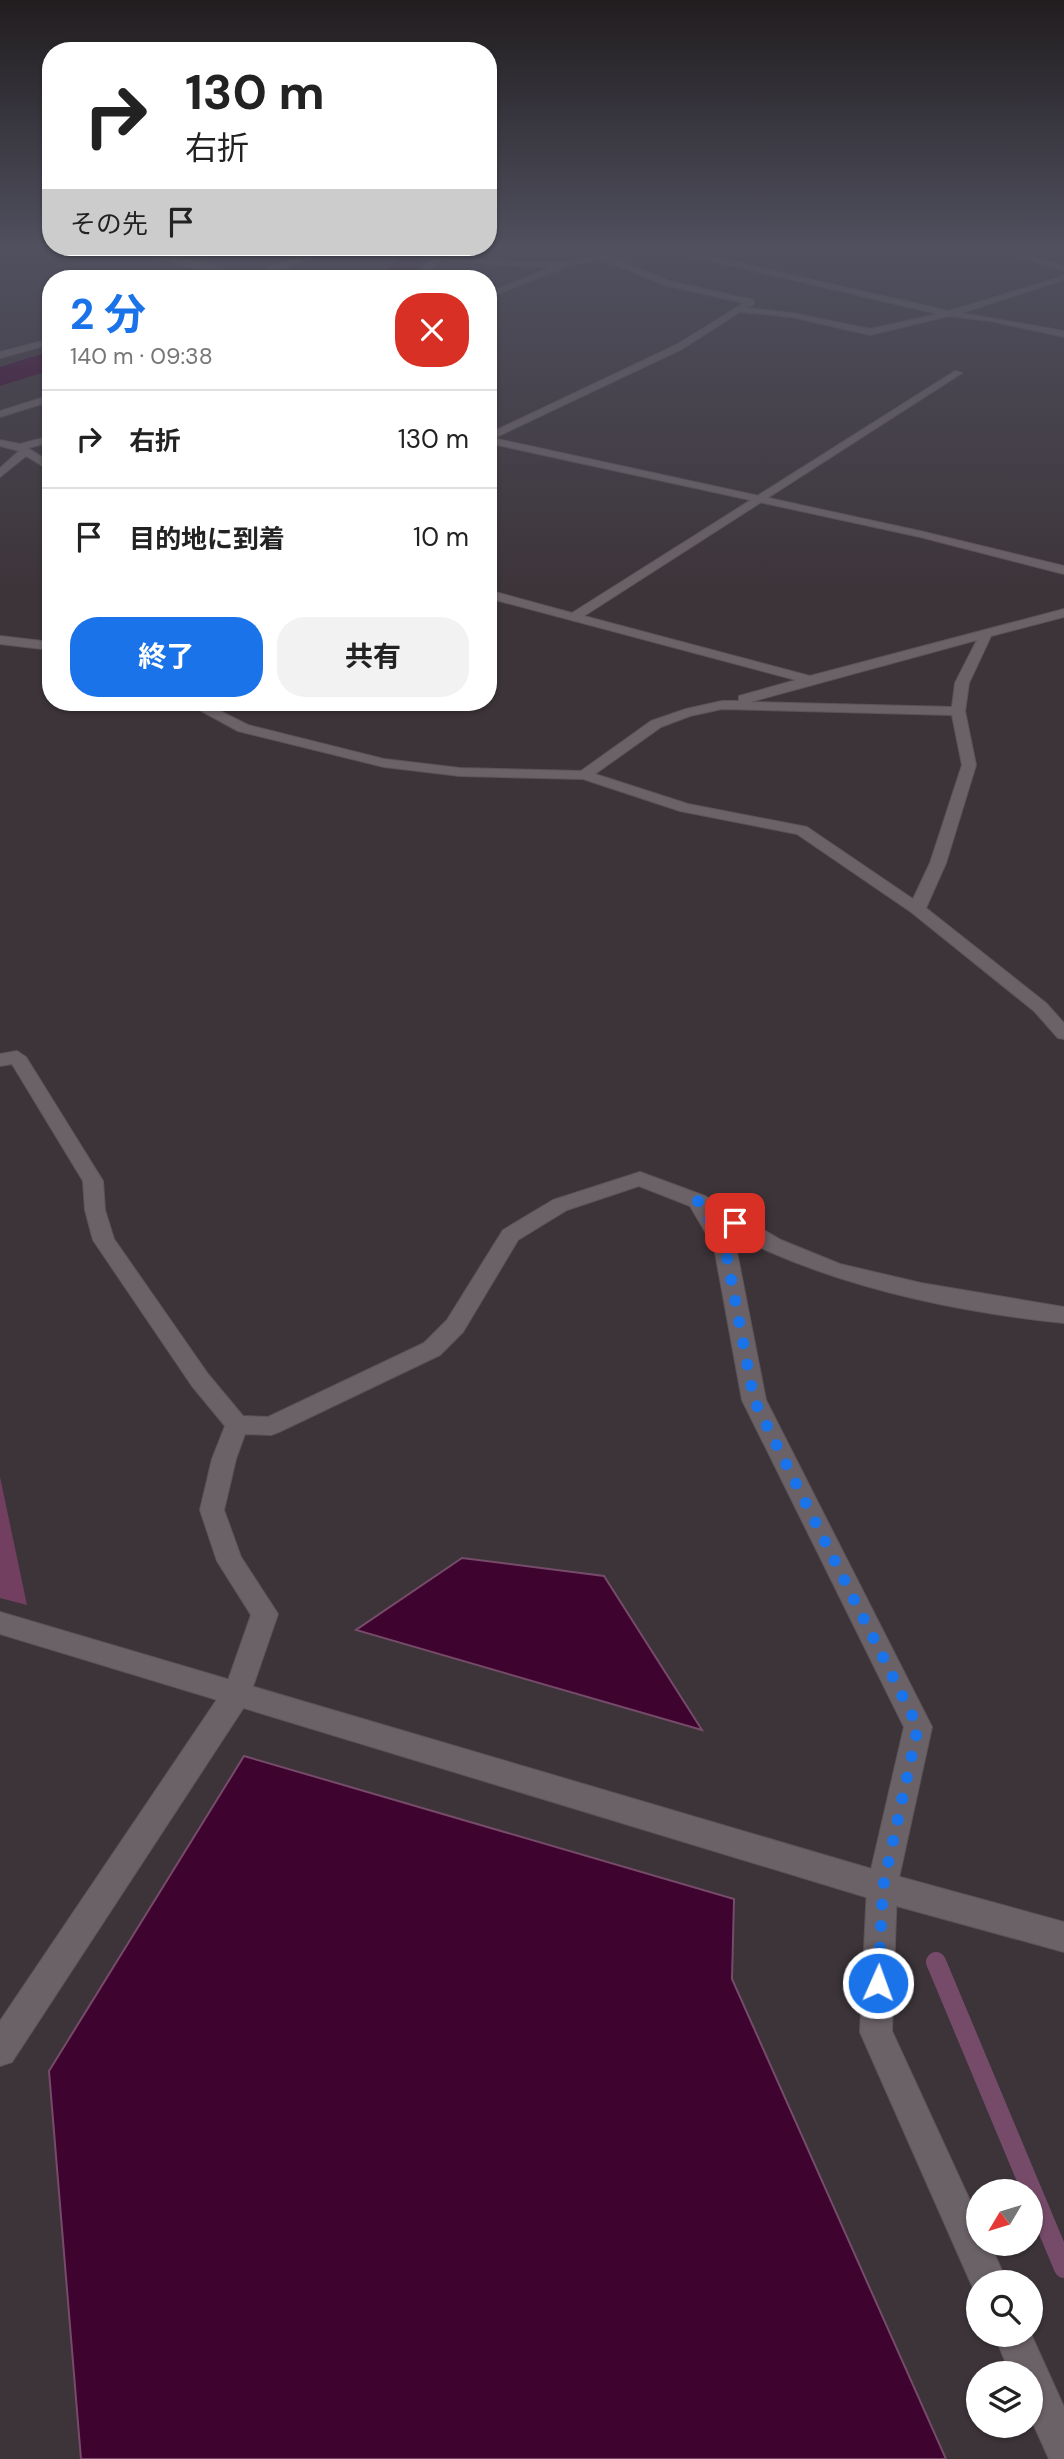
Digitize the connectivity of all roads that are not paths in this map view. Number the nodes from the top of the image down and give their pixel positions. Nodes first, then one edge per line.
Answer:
1 (650, 361) edge
2 (958, 373) dead end
3 (42, 401) edge
4 (0, 414) edge
5 (497, 435) edge
6 (497, 441) edge
7 (42, 442) edge
8 (0, 443) edge
9 (22, 449) junction
10 (42, 462) edge
11 (0, 474) edge
12 (761, 499) junction
13 (1064, 570) edge
14 (497, 597) edge
15 (1064, 613) edge
16 (572, 618) junction
17 (987, 632) junction
18 (0, 640) edge
19 (42, 645) edge
20 (810, 680) junction
21 (722, 705) junction
22 (210, 711) edge
23 (958, 711) junction
24 (584, 775) junction
25 (917, 909) junction
26 (1064, 1034) edge
27 (0, 1060) edge
28 (698, 1201) junction
29 (1064, 1315) edge
30 (237, 1425) junction
31 (0, 1623) edge
32 (238, 1692) junction
33 (883, 1887) junction
34 (1064, 1937) edge
35 (0, 2050) edge
36 (984, 2270) edge
37 (1043, 2403) edge
38 (1064, 2450) edge

1 - 5 street
2 - 12 street
3 - 4 street
6 - 12 street
7 - 9 street
8 - 9 street
9 - 10 street
9 - 11 street
12 - 13 street
12 - 16 street
14 - 16 street
15 - 17 street
16 - 20 street
17 - 20 street
17 - 23 street
18 - 19 street
20 - 21 street
21 - 23 street
21 - 24 street
22 - 24 street
23 - 25 street
24 - 25 street
25 - 26 street
27 - 30 street
28 - 29 street
28 - 30 street
28 - 33 street
30 - 32 street
31 - 32 street
32 - 33 street
32 - 35 street
33 - 34 street
33 - 36 street
37 - 38 street

